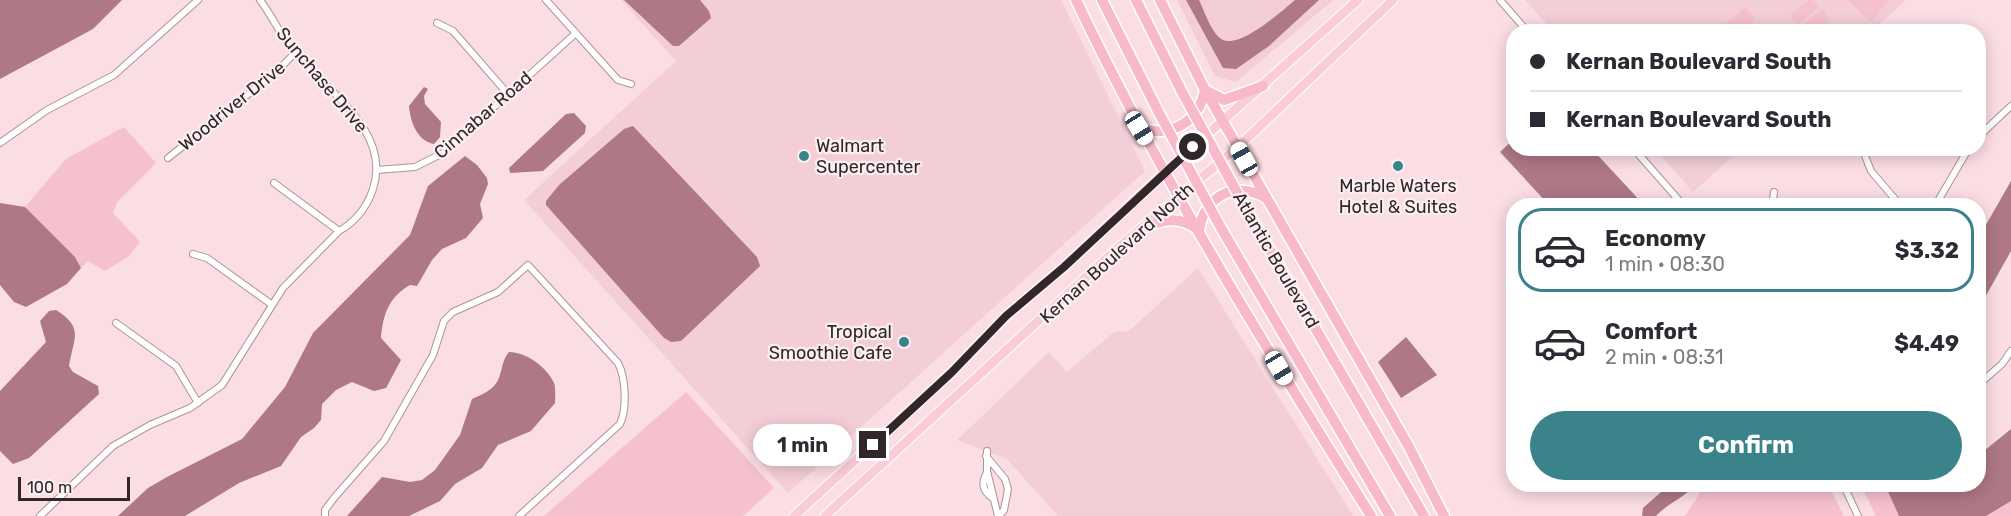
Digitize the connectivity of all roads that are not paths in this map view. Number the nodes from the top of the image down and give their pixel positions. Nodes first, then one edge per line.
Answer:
1 (198, 0) edge
2 (260, 0) edge
3 (546, 0) edge
4 (1076, 0) edge
5 (1102, 0) edge
6 (1136, 0) edge
7 (1160, 0) edge
8 (1358, 0) edge
9 (1393, 0) edge
10 (1500, 0) edge
11 (436, 24) dead end
12 (1521, 24) edge
13 (576, 33) junction
14 (295, 53) junction
15 (631, 84) dead end
16 (1263, 86) junction
17 (1205, 90) junction
18 (508, 94) junction
19 (2011, 106) edge
20 (1222, 121) junction
21 (1139, 128) junction
22 (1986, 130) edge
23 (0, 143) edge
24 (1237, 148) junction
25 (1640, 156) edge
26 (1865, 156) edge
27 (1964, 156) edge
28 (168, 158) dead end
29 (377, 170) junction
30 (1165, 172) junction
31 (274, 183) dead end
32 (1774, 192) dead end
33 (1180, 197) junction
34 (1266, 198) junction
35 (1677, 198) edge
36 (1773, 198) edge
37 (1894, 198) edge
38 (1940, 198) edge
39 (1141, 229) junction
40 (339, 231) junction
41 (1199, 231) junction
42 (193, 254) dead end
43 (271, 304) junction
44 (116, 323) dead end
45 (2011, 351) edge
46 (1986, 378) edge
47 (198, 403) junction
48 (1847, 492) edge
49 (40, 516) edge
50 (325, 516) edge
51 (519, 516) edge
52 (794, 516) edge
53 (825, 516) edge
54 (999, 516) edge
55 (1371, 516) edge
56 (1390, 516) edge
57 (1424, 516) edge
58 (1444, 516) edge
59 (1858, 516) edge

1 - 23 street
2 - 14 street, Sunchase Drive
3 - 13 street
4 - 21 highway
5 - 56 highway, Atlantic Boulevard, bridge
6 - 57 highway, Atlantic Boulevard, bridge
7 - 17 highway
8 - 16 main road
9 - 24 main road, Kernan Boulevard North
10 - 12 street
11 - 18 street
13 - 15 street
13 - 18 street, Cinnabar Road
14 - 28 street, Woodriver Drive
14 - 29 street, Sunchase Drive
16 - 17 highway
16 - 20 main road
17 - 20 highway
17 - 21 highway
18 - 29 street, Cinnabar Road
19 - 22 street
20 - 24 highway
20 - 30 main road
21 - 30 highway
24 - 33 main road, Kernan Boulevard North
24 - 34 highway
25 - 35 street
26 - 37 street
27 - 38 street
29 - 40 street, Sunchase Drive
30 - 33 highway
30 - 52 main road
31 - 40 street
32 - 36 street
33 - 39 main road, Kernan Boulevard North
33 - 41 highway
34 - 41 highway
34 - 58 highway
39 - 41 highway
39 - 53 main road, Kernan Boulevard North
40 - 43 street, Sunchase Drive
41 - 55 highway
42 - 43 street
43 - 47 street, Sunchase Drive
44 - 47 street
45 - 46 street
47 - 49 street, Sunchase Drive
48 - 59 street
50 - 51 street
54 - 54 street

